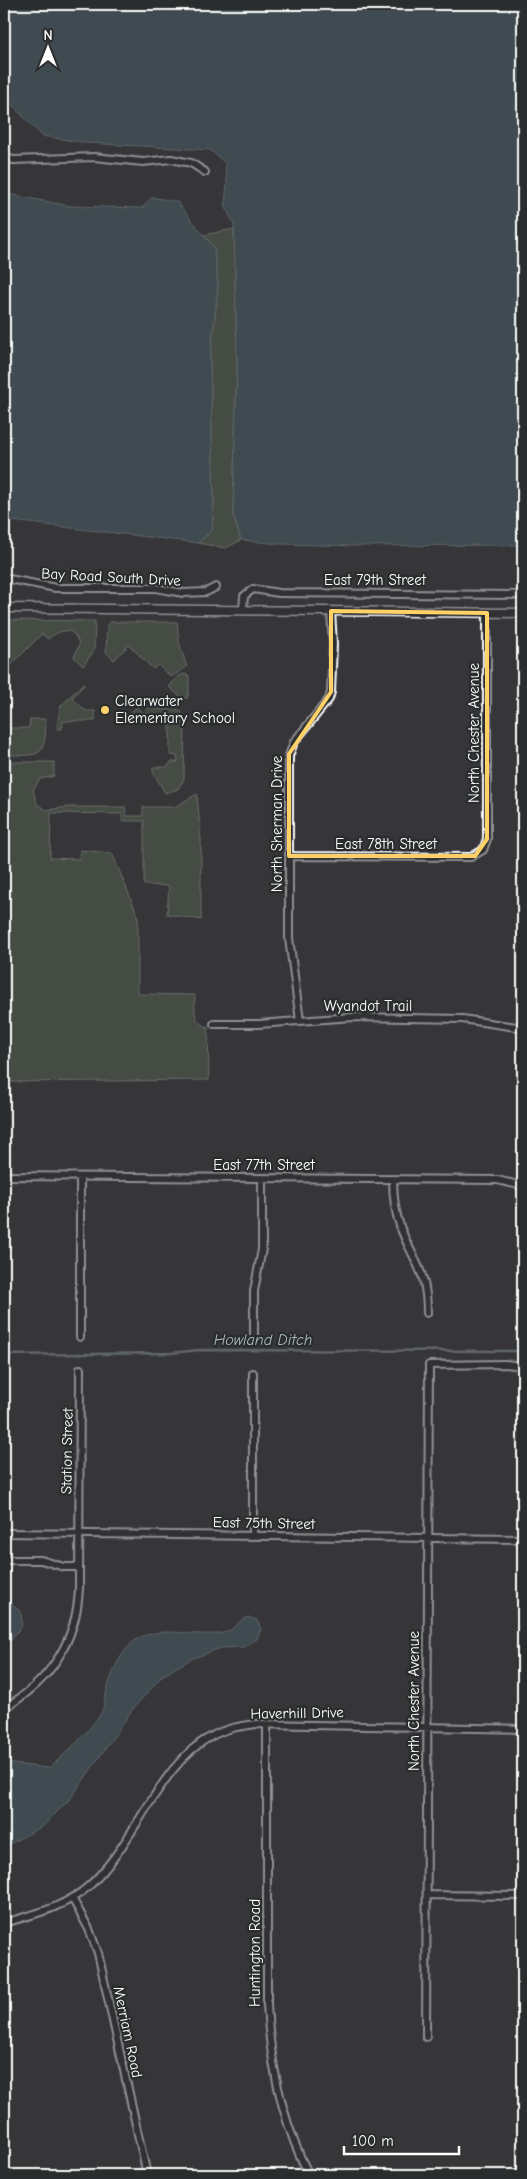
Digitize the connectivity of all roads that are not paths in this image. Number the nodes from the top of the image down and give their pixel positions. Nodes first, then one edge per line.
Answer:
1 (4, 158) edge
2 (205, 172) dead end
3 (4, 578) edge
4 (216, 587) dead end
5 (523, 595) edge
6 (4, 608) edge
7 (243, 610) junction
8 (331, 611) junction
9 (486, 613) junction
10 (523, 613) edge
11 (482, 851) joint
12 (289, 856) junction
13 (300, 1021) junction
14 (214, 1024) dead end
15 (523, 1028) edge
16 (4, 1176) edge
17 (80, 1176) junction
18 (262, 1178) junction
19 (393, 1179) junction
20 (523, 1186) edge
21 (428, 1313) dead end
22 (254, 1336) dead end
23 (80, 1337) dead end
24 (523, 1366) edge
25 (80, 1368) dead end
26 (254, 1373) dead end
27 (4, 1532) edge
28 (78, 1533) junction
29 (253, 1536) junction
30 (428, 1538) junction
31 (523, 1539) edge
32 (4, 1560) edge
33 (79, 1567) junction
34 (4, 1708) edge
35 (267, 1724) junction
36 (427, 1727) junction
37 (523, 1729) edge
38 (426, 1895) junction
39 (523, 1896) edge
40 (72, 1898) junction
41 (4, 1923) edge
42 (426, 2037) dead end
43 (147, 2175) edge
44 (309, 2175) edge

1 - 2 street
3 - 4 street, Bay Road South Drive
5 - 7 street, East 79th Street
6 - 7 street, East 79th Street
7 - 8 street, East 79th Street
8 - 9 street, East 79th Street
8 - 12 street, North Sherman Drive
9 - 10 street, East 79th Street
9 - 11 street, North Chester Avenue
11 - 12 street, East 78th Street
12 - 13 street, North Sherman Drive
13 - 14 street, Wyandot Trail
13 - 15 street, Wyandot Trail
16 - 17 street, East 77th Street
17 - 18 street, East 77th Street
17 - 23 street
18 - 19 street, East 77th Street
18 - 22 street
19 - 20 street, East 77th Street
19 - 21 street
24 - 30 street, North Chester Avenue
25 - 28 street, Station Street
26 - 29 street
27 - 28 street, East 75th Street
28 - 29 street, East 75th Street
28 - 33 street, Station Street
29 - 30 street, East 75th Street
30 - 31 street, East 75th Street
30 - 36 street, North Chester Avenue
32 - 33 street
33 - 34 street, Station Street
35 - 36 street, Haverhill Drive
35 - 40 street, Haverhill Drive
35 - 44 street, Huntington Road
36 - 37 street, Haverhill Drive
36 - 38 street, North Chester Avenue
38 - 39 street
38 - 42 street, North Chester Avenue
40 - 41 street, Haverhill Drive
40 - 43 street, Merriam Road

